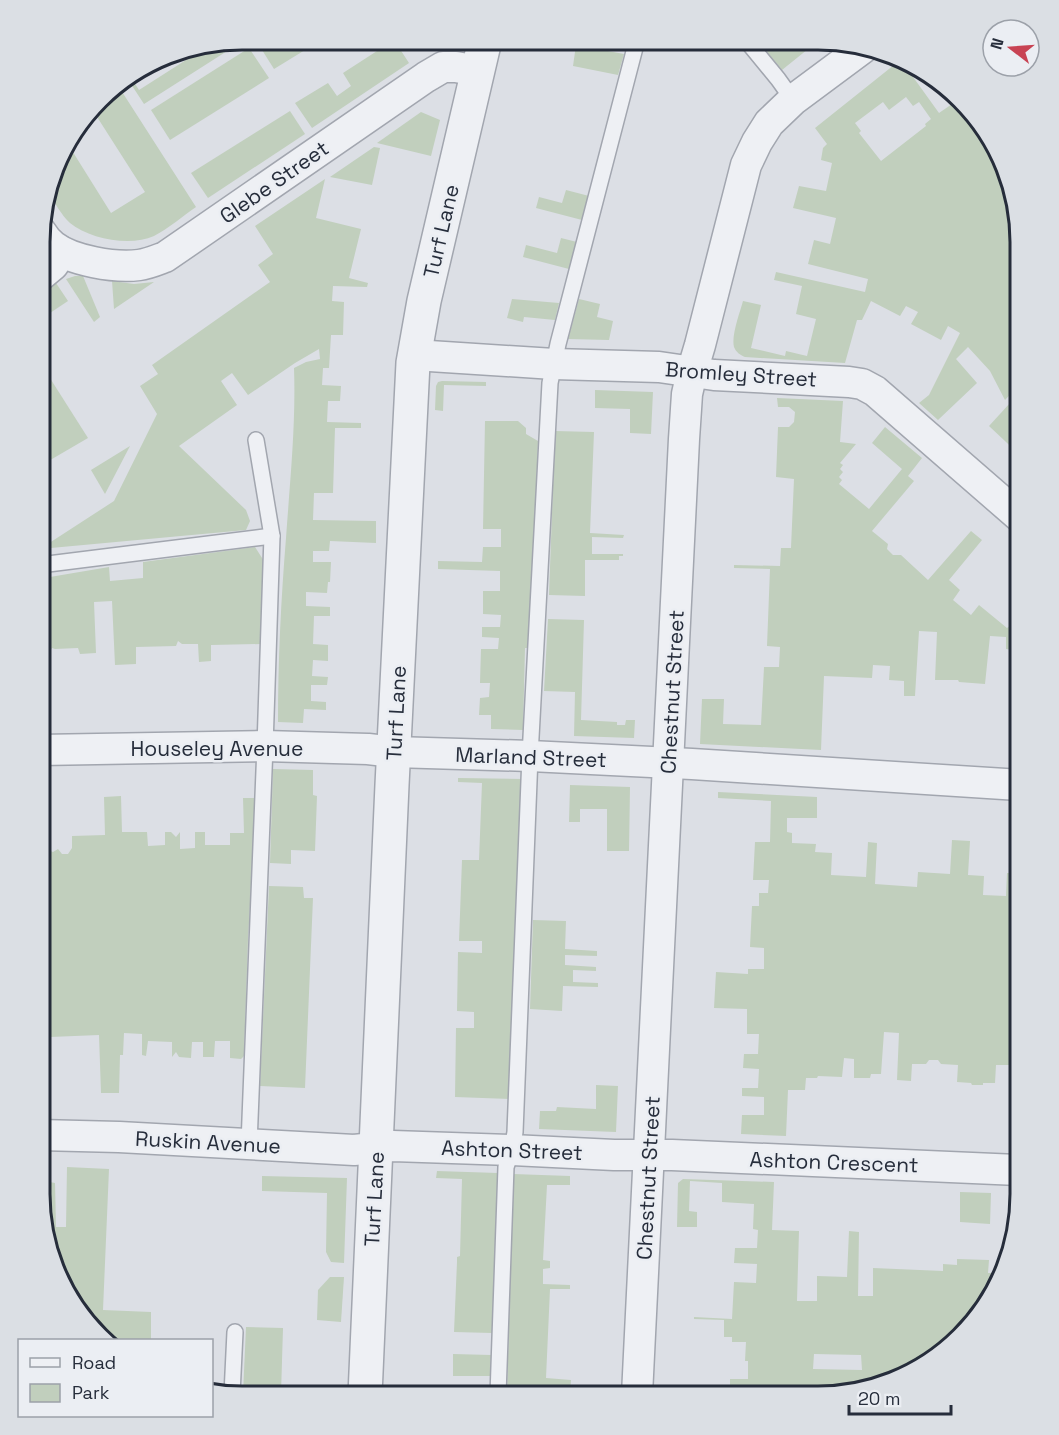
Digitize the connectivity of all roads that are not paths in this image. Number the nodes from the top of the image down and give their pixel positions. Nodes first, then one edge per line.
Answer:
1 (483, 50) edge
2 (634, 50) edge
3 (754, 50) edge
4 (855, 54) edge
5 (478, 71) junction
6 (793, 100) junction
7 (51, 242) edge
8 (50, 268) edge
9 (414, 354) junction
10 (554, 364) junction
11 (692, 372) junction
12 (256, 440) dead end
13 (1010, 508) edge
14 (272, 536) junction
15 (50, 564) edge
16 (265, 746) junction
17 (50, 750) edge
18 (394, 752) junction
19 (530, 756) junction
20 (668, 763) junction
21 (1009, 784) edge
22 (50, 1135) edge
23 (249, 1144) junction
24 (376, 1148) junction
25 (512, 1150) junction
26 (648, 1155) junction
27 (1009, 1170) edge
28 (235, 1332) dead end
29 (232, 1385) edge
30 (365, 1386) edge
31 (498, 1386) edge
32 (637, 1386) edge

1 - 5 street, Turf Lane
2 - 10 lane
3 - 6 lane
4 - 6 street, Chestnut Street
5 - 7 street, Glebe Street
5 - 9 street, Turf Lane
6 - 11 street, Chestnut Street
7 - 8 street, Glebe Street
9 - 10 street, Bromley Street
9 - 18 street, Turf Lane
10 - 11 street, Bromley Street
10 - 19 lane
11 - 13 street, Bromley Street
11 - 20 street, Chestnut Street
12 - 14 lane
14 - 15 lane
14 - 16 lane
16 - 17 street, Houseley Avenue
16 - 18 street, Houseley Avenue
16 - 23 lane
18 - 19 street, Marland Street
18 - 24 street, Turf Lane
19 - 20 street, Marland Street
19 - 25 lane
20 - 21 street
20 - 26 street, Chestnut Street
22 - 23 street, Ruskin Avenue
23 - 24 street, Ruskin Avenue
24 - 25 street, Ashton Street
24 - 30 street, Turf Lane
25 - 26 street, Ashton Street
25 - 31 lane
26 - 27 street, Ashton Crescent
26 - 32 street, Chestnut Street
28 - 29 lane

